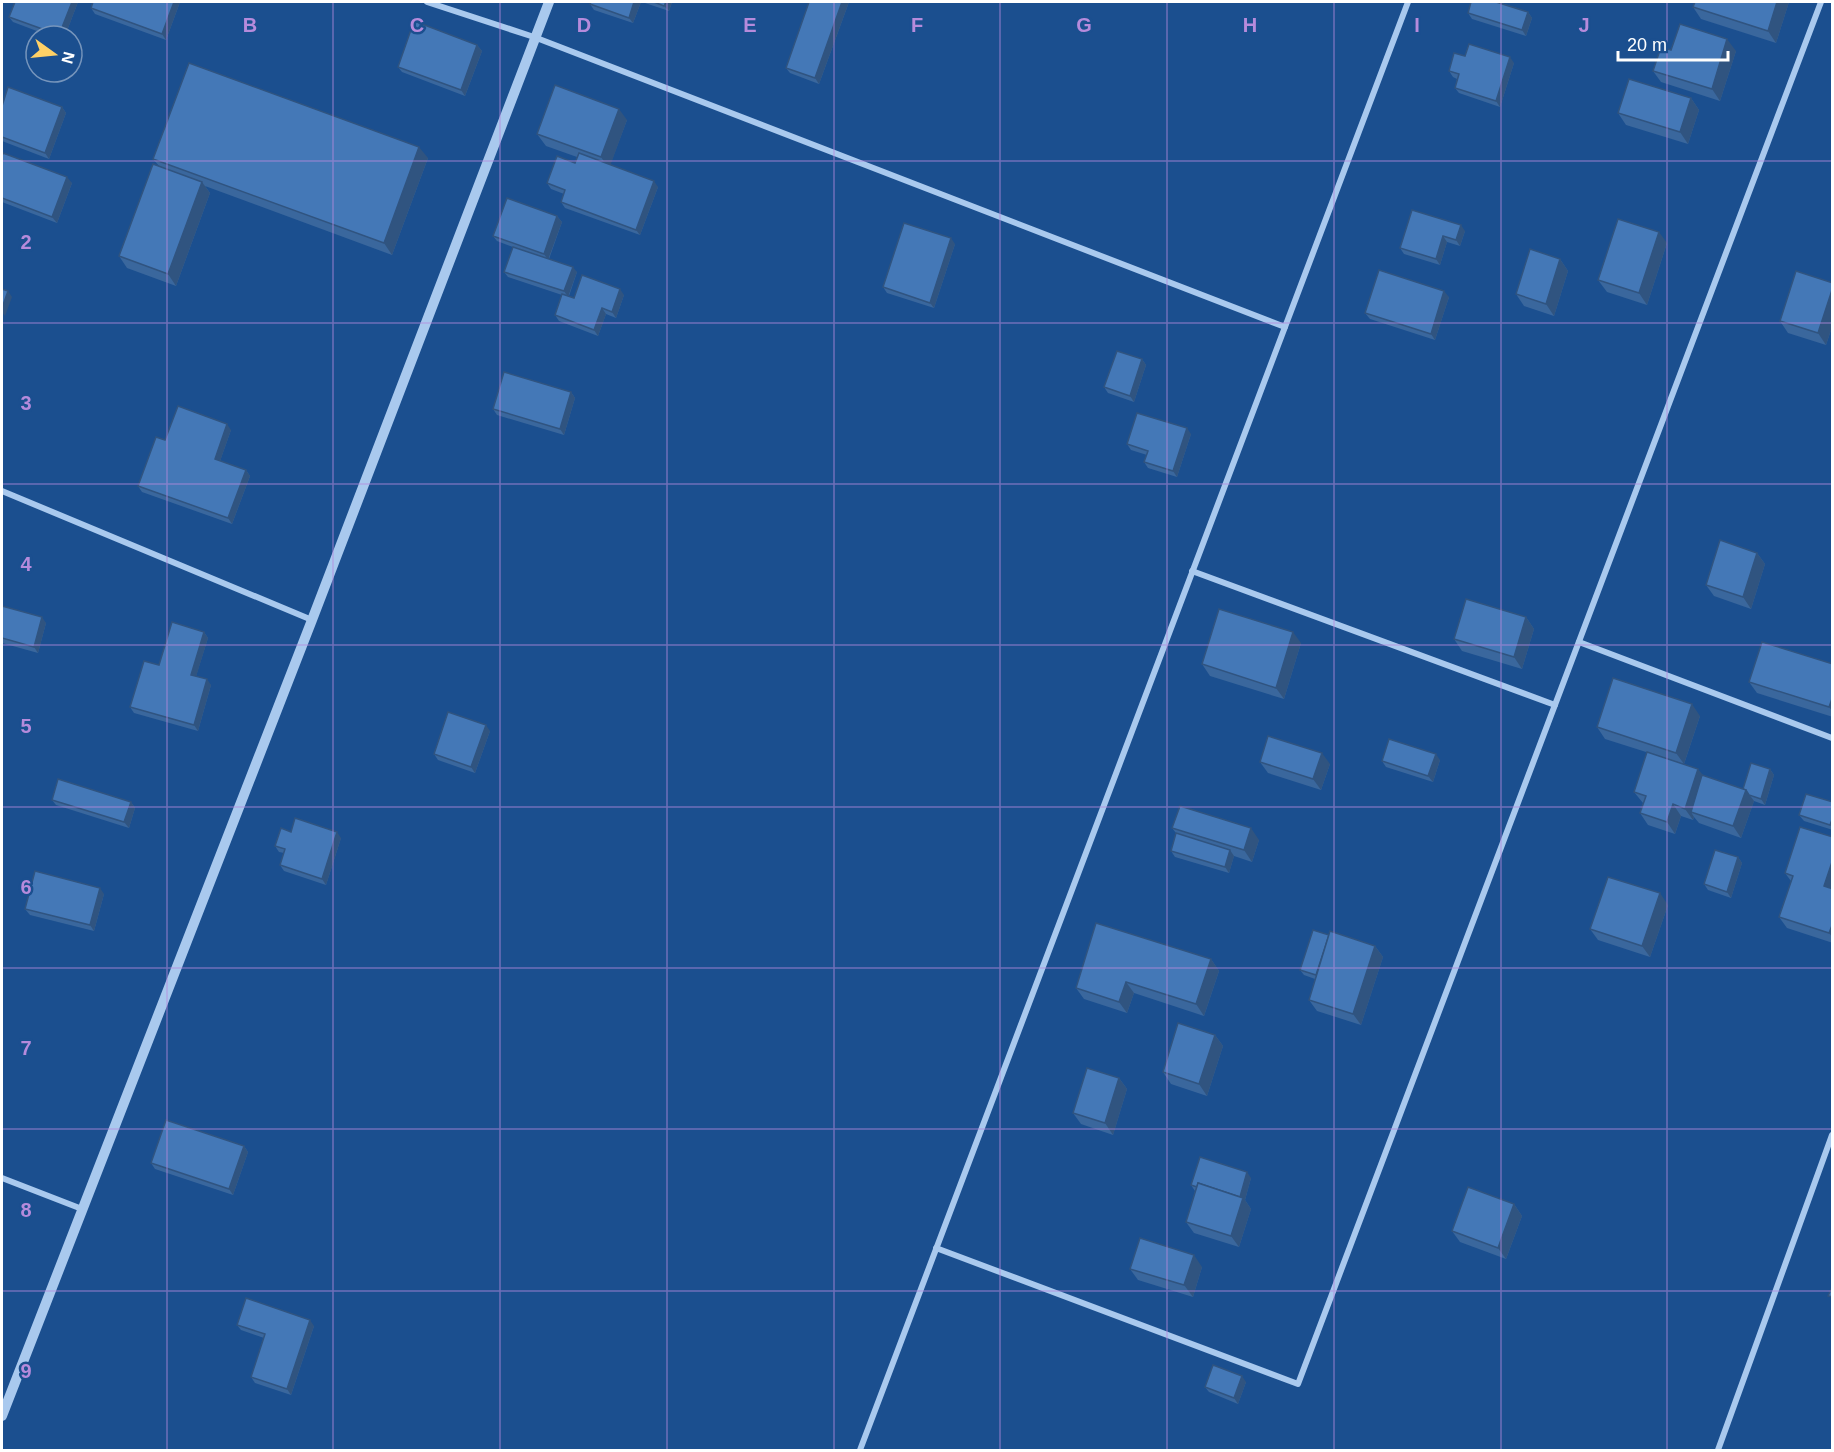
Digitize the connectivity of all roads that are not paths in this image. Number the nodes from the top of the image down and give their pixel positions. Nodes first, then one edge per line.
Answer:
1 (427, 2) edge
2 (549, 2) edge
3 (1408, 2) edge
4 (1821, 2) edge
5 (534, 38) junction
6 (1285, 327) junction
7 (2, 491) edge
8 (1192, 571) junction
9 (312, 620) junction
10 (1579, 642) junction
11 (1555, 705) junction
12 (1833, 738) edge
13 (1833, 1136) edge
14 (2, 1178) edge
15 (82, 1209) junction
16 (936, 1248) junction
17 (2, 1416) edge
18 (860, 1450) edge
19 (1718, 1450) edge

1 - 5 street
2 - 5 street
3 - 6 street
4 - 10 street
5 - 6 street
5 - 9 street
6 - 8 street
7 - 9 street
8 - 11 street
8 - 16 street
9 - 15 street
10 - 11 street
10 - 12 street
11 - 16 street
13 - 19 street
14 - 15 street
15 - 17 street
16 - 18 street

